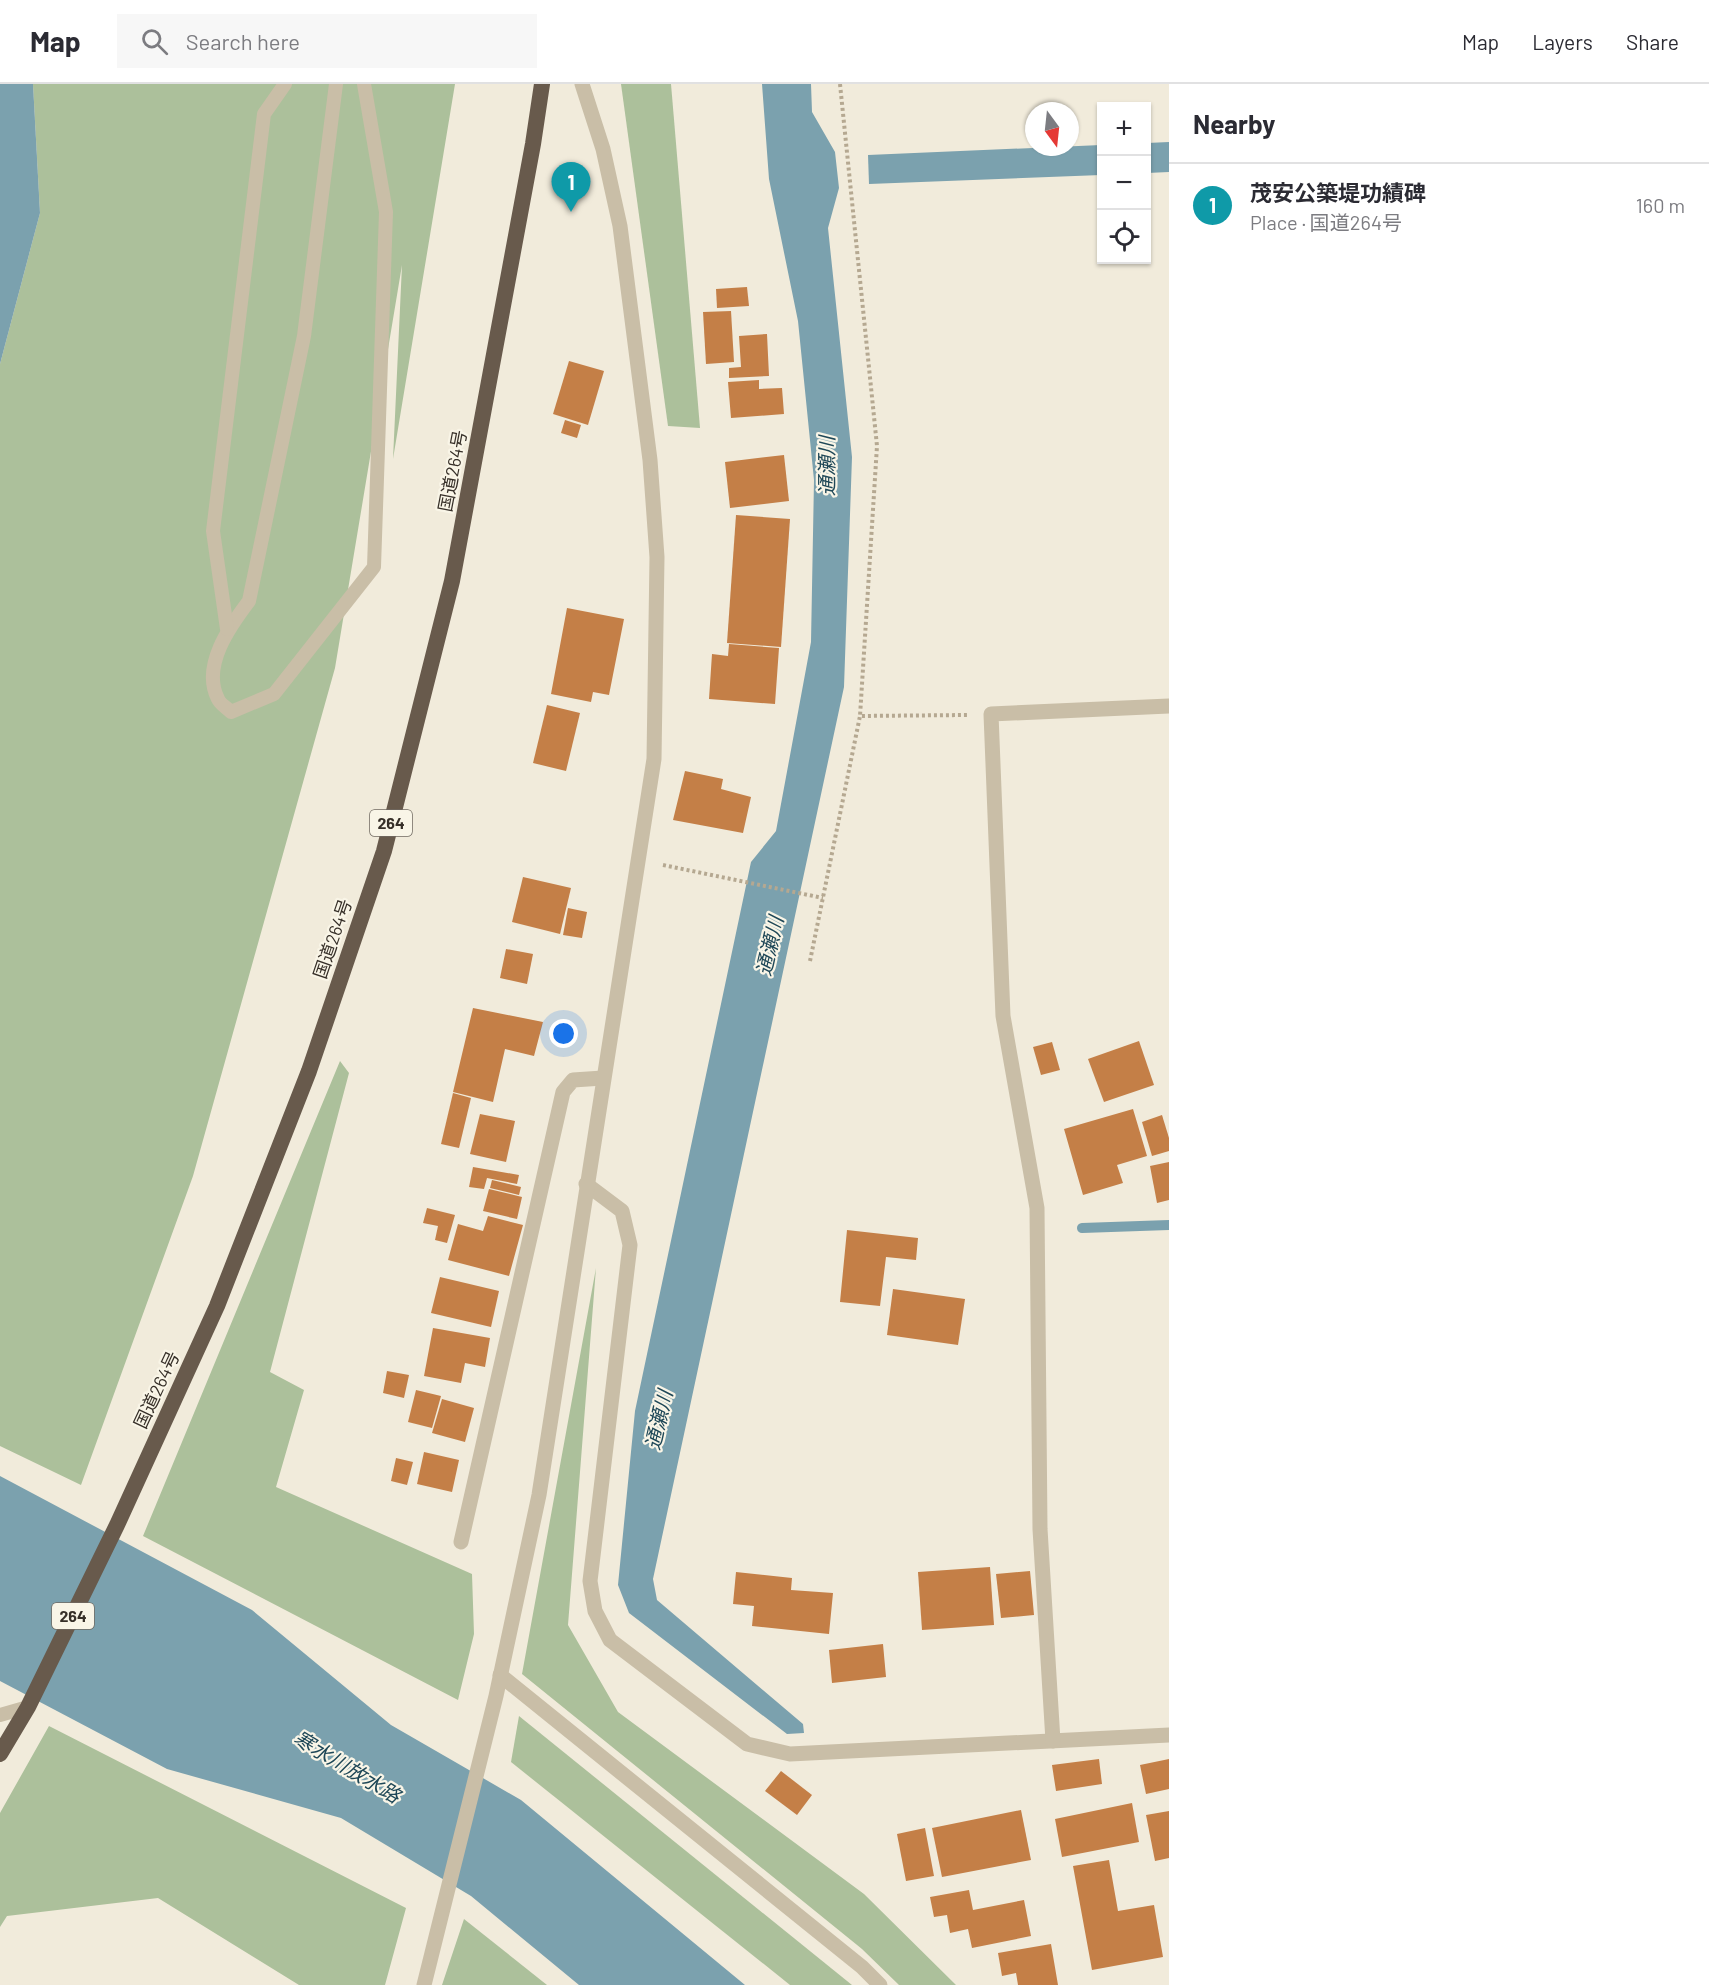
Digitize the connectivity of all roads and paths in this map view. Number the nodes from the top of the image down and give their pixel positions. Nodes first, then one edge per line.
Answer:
1 (285, 84) edge
2 (336, 84) edge
3 (364, 84) edge
4 (542, 84) edge
5 (582, 84) edge
6 (840, 84) edge
7 (228, 629) junction
8 (1169, 706) edge
9 (991, 714) junction
10 (860, 716) junction
11 (638, 859) junction
12 (823, 898) junction
13 (810, 961) dead end
14 (603, 1078) junction
15 (586, 1184) junction
16 (461, 1542) dead end
17 (500, 1676) junction
18 (28, 1707) junction
19 (0, 1715) edge
20 (1169, 1736) edge
21 (1053, 1741) junction
22 (0, 1754) edge
23 (425, 1982) edge
24 (880, 1985) edge

1 - 7 lane
2 - 7 lane
3 - 7 lane
4 - 18 highway, 国道264号 / 264
5 - 11 street
6 - 10 path
8 - 9 street
9 - 10 path
9 - 21 street
10 - 12 path
11 - 12 path
11 - 14 street
12 - 13 path
14 - 15 street
14 - 16 street
15 - 17 street
15 - 21 street
17 - 23 street
17 - 24 street
18 - 19 lane
18 - 22 highway, 国道264号 / 264
20 - 21 street

